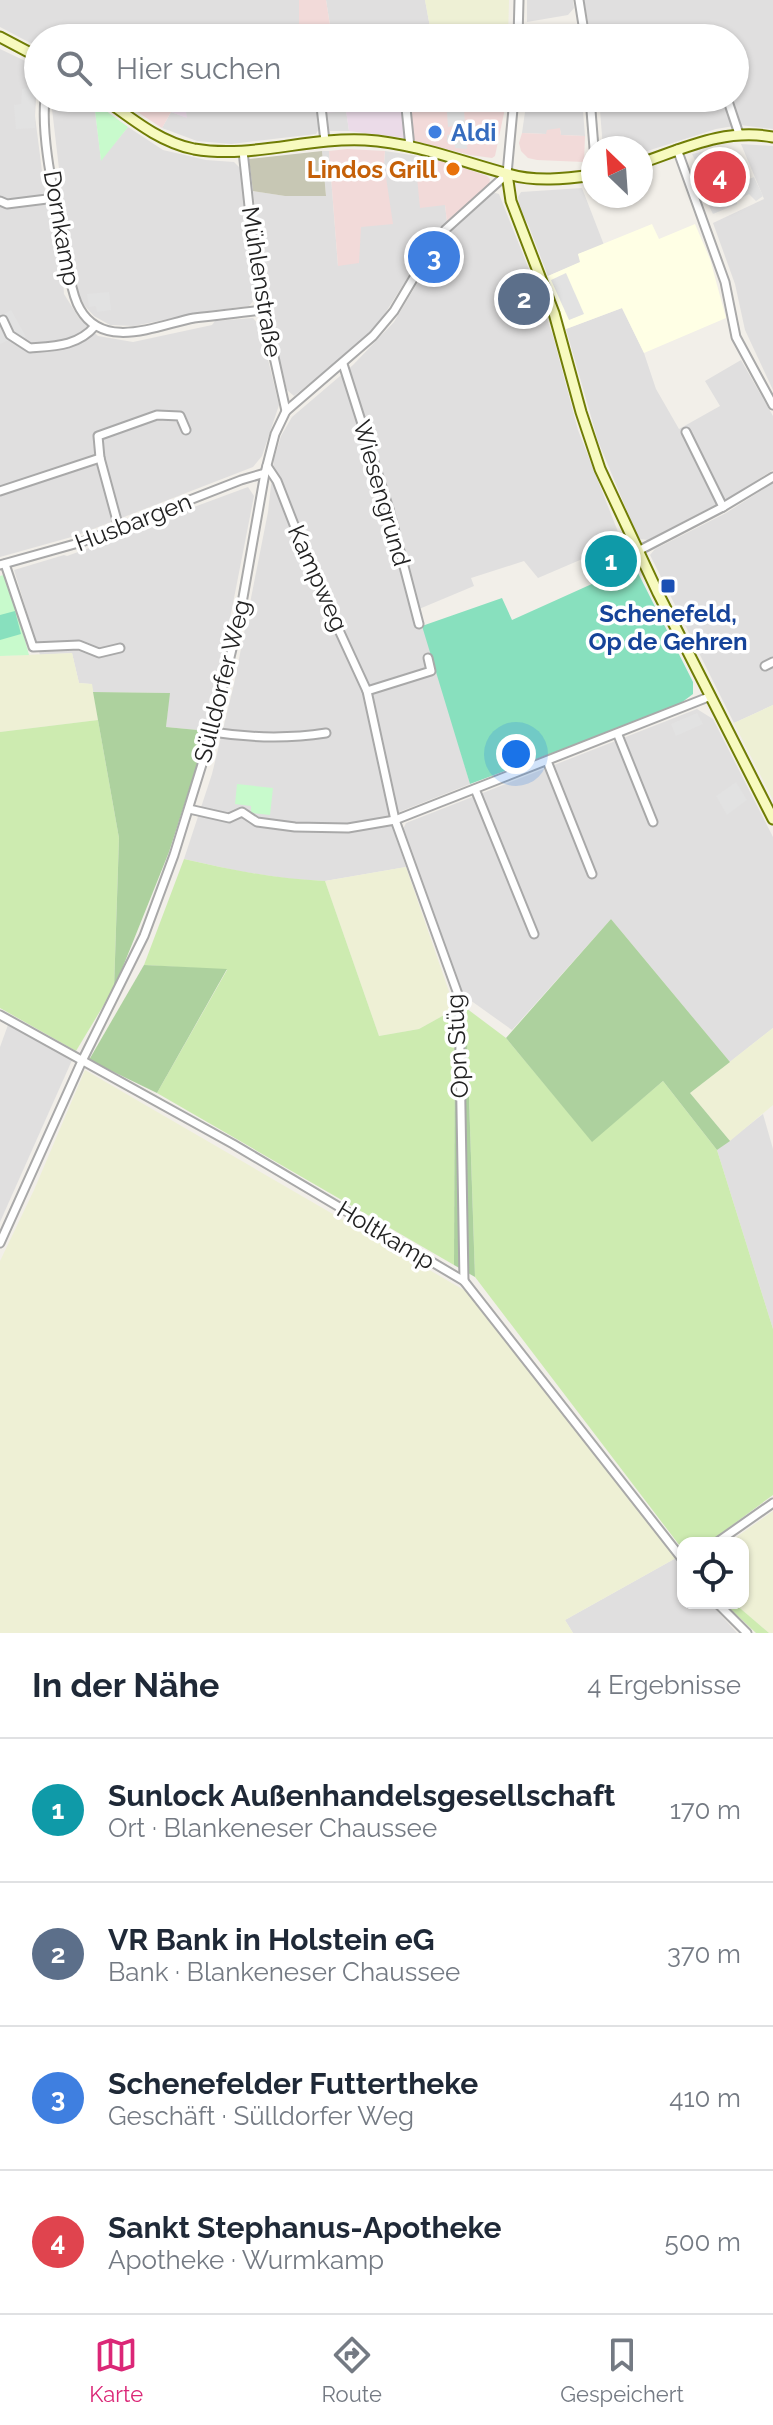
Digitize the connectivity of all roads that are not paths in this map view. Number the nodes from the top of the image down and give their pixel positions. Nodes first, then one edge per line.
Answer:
1 (519, 0) edge
2 (579, 0) edge
3 (518, 24) edge
4 (583, 24) edge
5 (0, 37) edge
6 (24, 50) edge
7 (44, 112) edge
8 (123, 112) edge
9 (322, 112) edge
10 (406, 112) edge
11 (513, 112) edge
12 (591, 112) edge
13 (732, 112) edge
14 (739, 134) junction
15 (593, 136) edge
16 (773, 137) edge
17 (325, 141) junction
18 (410, 147) junction
19 (677, 149) junction
20 (243, 151) junction
21 (653, 158) edge
22 (507, 174) junction
23 (581, 176) edge
24 (55, 198) junction
25 (0, 201) edge
26 (262, 310) junction
27 (3, 320) dead end
28 (95, 326) junction
29 (343, 364) junction
30 (773, 405) edge
31 (286, 411) junction
32 (186, 430) dead end
33 (686, 432) dead end
34 (100, 458) junction
35 (266, 470) junction
36 (773, 477) edge
37 (0, 491) edge
38 (723, 507) junction
39 (119, 528) junction
40 (638, 551) junction
41 (3, 564) edge
42 (419, 624) dead end
43 (120, 648) dead end
44 (428, 658) dead end
45 (367, 691) junction
46 (711, 696) junction
47 (212, 732) junction
48 (326, 733) dead end
49 (618, 735) junction
50 (547, 761) junction
51 (475, 789) junction
52 (189, 809) junction
53 (773, 819) edge
54 (395, 820) junction
55 (653, 822) dead end
56 (592, 874) dead end
57 (534, 934) dead end
58 (0, 1015) edge
59 (82, 1061) junction
60 (0, 1243) edge
61 (464, 1281) junction
62 (773, 1503) edge
63 (725, 1537) edge
64 (677, 1552) edge
65 (723, 1609) edge
66 (747, 1633) edge

1 - 3 street
2 - 4 street
5 - 6 main road
7 - 24 street, Dornkamp
8 - 20 main road
9 - 17 street
10 - 18 street
11 - 22 street
12 - 15 street
13 - 14 street
14 - 16 main road
14 - 19 main road
17 - 18 main road
17 - 20 main road
18 - 22 main road
19 - 21 main road
19 - 30 street
20 - 26 street, Mühlenstraße
22 - 23 main road
22 - 29 street, Sülldorfer Weg
22 - 40 main road
24 - 25 street
24 - 28 street, Dornkamp
26 - 28 street
26 - 31 street, Mühlenstraße
27 - 28 street
29 - 31 street, Sülldorfer Weg
29 - 42 street, Wiesengrund
31 - 35 street, Sülldorfer Weg
32 - 34 street
33 - 38 street
34 - 37 street
34 - 39 street
35 - 39 street, Husbargen
35 - 45 street, Kampweg
35 - 47 street, Sülldorfer Weg
36 - 38 street
38 - 40 street
39 - 41 street, Husbargen
40 - 46 main road
41 - 43 street
44 - 45 street
45 - 54 street, Kampweg
46 - 49 street
46 - 53 main road
47 - 48 street
47 - 52 street, Sülldorfer Weg
49 - 50 street
49 - 55 street
50 - 51 street
50 - 56 street
51 - 54 street
51 - 57 street
52 - 54 street
52 - 59 street, Sülldorfer Weg
54 - 61 street, Opn Stüg
58 - 59 street, Holtkamp
59 - 60 street, Sülldorfer Weg
59 - 61 street, Holtkamp
61 - 64 street, Holtkamp
62 - 63 street
65 - 66 street

